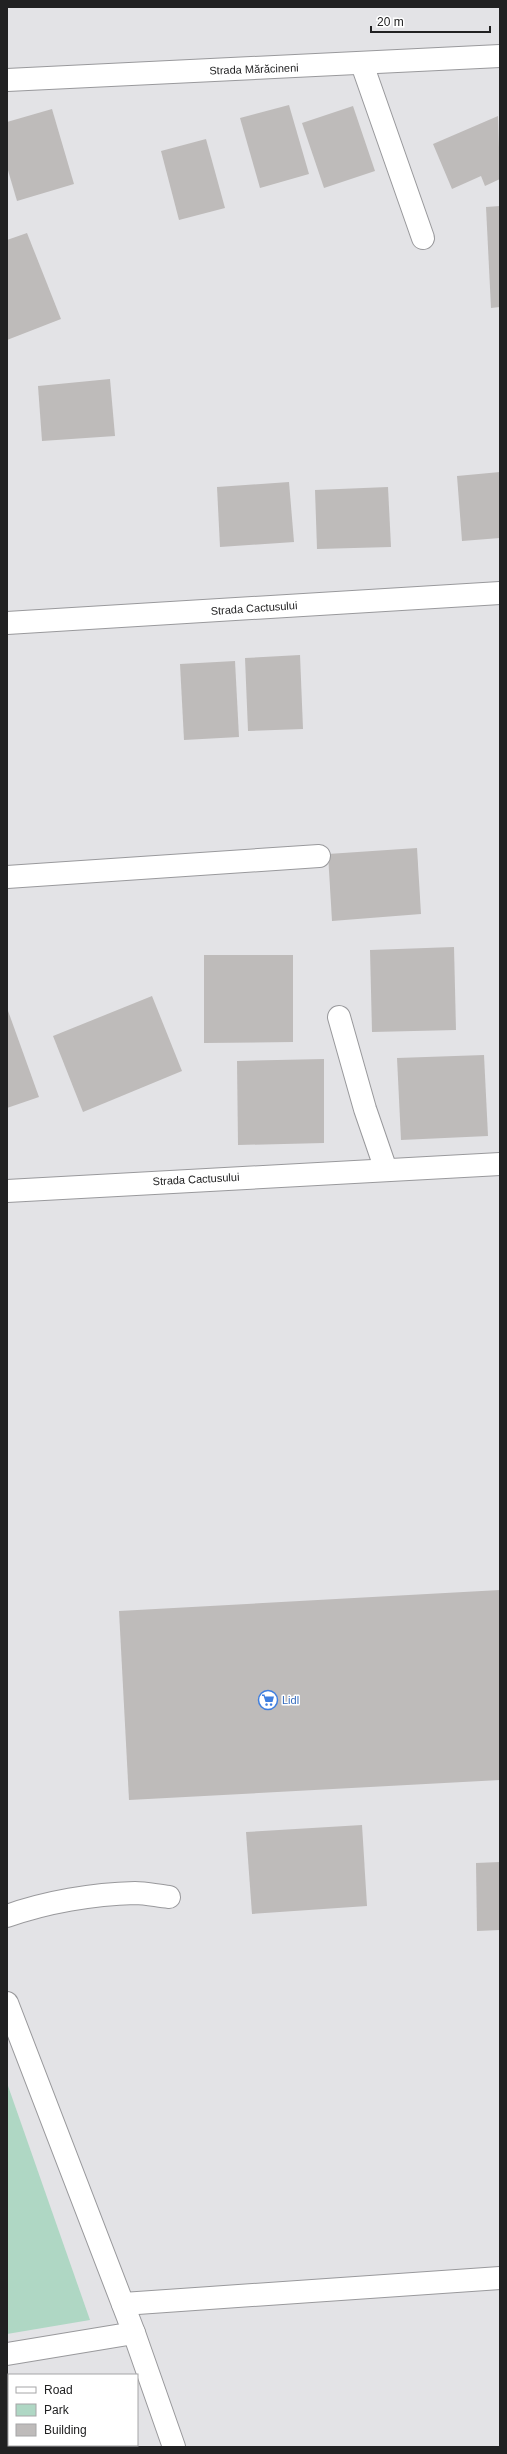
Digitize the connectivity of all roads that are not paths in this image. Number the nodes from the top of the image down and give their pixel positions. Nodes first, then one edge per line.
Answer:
1 (500, 56) edge
2 (362, 64) junction
3 (7, 80) edge
4 (423, 238) dead end
5 (500, 593) edge
6 (7, 623) edge
7 (319, 856) dead end
8 (7, 877) edge
9 (339, 1018) dead end
10 (500, 1164) edge
11 (386, 1170) junction
12 (7, 1191) edge
13 (169, 1897) dead end
14 (7, 1916) edge
15 (7, 2003) edge
16 (500, 2278) edge
17 (123, 2304) junction
18 (134, 2333) junction
19 (7, 2354) edge
20 (174, 2447) edge

1 - 2 street, Strada Mărăcineni
2 - 3 street, Strada Mărăcineni
2 - 4 street
5 - 6 street, Strada Cactusului
7 - 8 street
9 - 11 street
10 - 11 street, Strada Cactusului
11 - 12 street, Strada Cactusului
13 - 14 street
15 - 17 street
16 - 17 street
17 - 18 street
18 - 19 street
18 - 20 street

